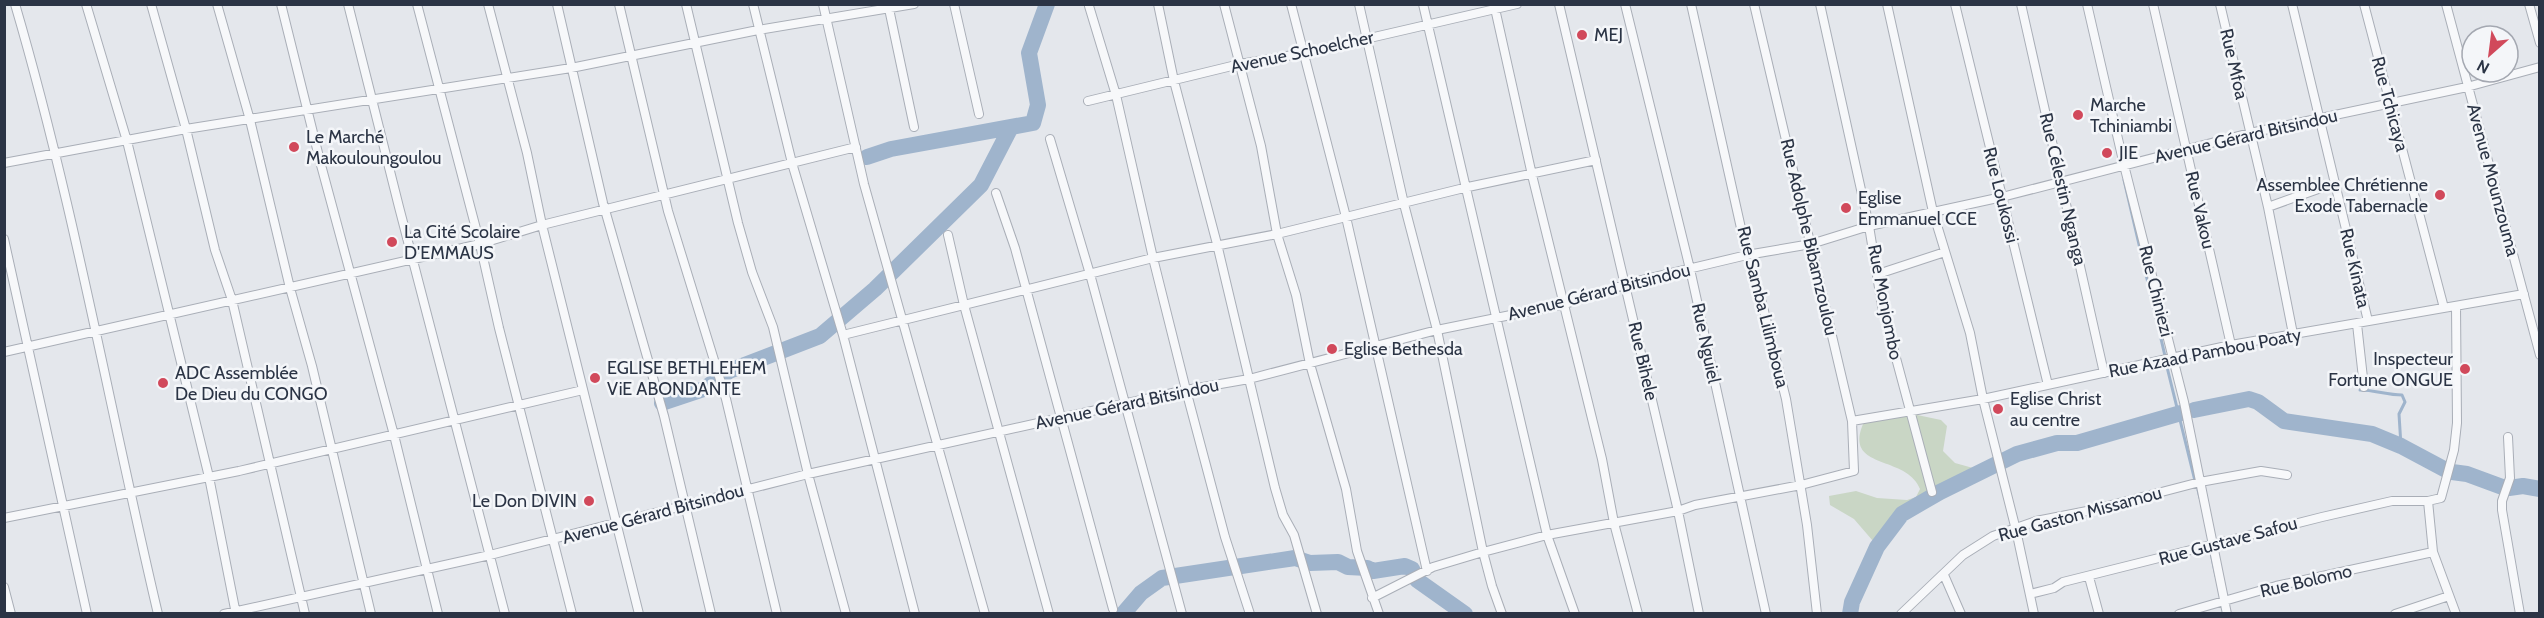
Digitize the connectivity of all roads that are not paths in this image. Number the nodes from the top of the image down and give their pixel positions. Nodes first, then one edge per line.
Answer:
1 (15, 4) edge
2 (87, 4) edge
3 (151, 4) edge
4 (217, 4) edge
5 (281, 4) edge
6 (348, 4) edge
7 (417, 4) edge
8 (488, 4) edge
9 (557, 4) edge
10 (619, 4) edge
11 (686, 4) edge
12 (753, 4) edge
13 (823, 4) edge
14 (914, 4) edge
15 (954, 4) edge
16 (1158, 4) edge
17 (1224, 4) edge
18 (1291, 4) edge
19 (1359, 4) edge
20 (1423, 4) edge
21 (1517, 4) edge
22 (1559, 4) edge
23 (1625, 4) edge
24 (1690, 4) edge
25 (1754, 4) edge
26 (1820, 4) edge
27 (1887, 4) edge
28 (1955, 4) edge
29 (2021, 4) edge
30 (2087, 4) edge
31 (2153, 4) edge
32 (2220, 4) edge
33 (2292, 4) edge
34 (2364, 4) edge
35 (2446, 4) edge
36 (2529, 4) edge
37 (1089, 6) edge
38 (888, 7) edge
39 (1495, 7) edge
40 (826, 19) junction
41 (1427, 24) junction
42 (759, 30) junction
43 (1367, 38) junction
44 (694, 43) junction
45 (2540, 43) edge
46 (1305, 53) junction
47 (631, 56) junction
48 (1240, 64) junction
49 (571, 68) junction
50 (2540, 68) edge
51 (507, 76) junction
52 (1174, 81) junction
53 (2467, 87) junction
54 (437, 88) junction
55 (1116, 95) junction
56 (371, 100) junction
57 (1088, 101) dead end
58 (2390, 104) junction
59 (308, 110) junction
60 (978, 114) dead end
61 (2320, 119) junction
62 (250, 120) junction
63 (914, 127) dead end
64 (186, 129) junction
65 (2250, 133) junction
66 (1050, 139) dead end
67 (127, 141) junction
68 (856, 147) junction
69 (2187, 150) junction
70 (54, 153) junction
71 (1596, 160) junction
72 (792, 163) junction
73 (4, 164) edge
74 (2124, 165) junction
75 (1532, 175) junction
76 (727, 180) junction
77 (2061, 181) junction
78 (2335, 183) junction
79 (1468, 187) junction
80 (996, 193) dead end
81 (665, 195) junction
82 (2002, 196) junction
83 (1404, 204) junction
84 (2268, 207) junction
85 (605, 209) junction
86 (1933, 212) junction
87 (1346, 217) junction
88 (542, 225) junction
89 (1869, 226) junction
90 (1276, 234) junction
91 (948, 235) dead end
92 (4, 239) edge
93 (480, 244) junction
94 (1217, 244) junction
95 (1811, 244) junction
96 (1945, 252) junction
97 (1747, 255) junction
98 (1153, 258) junction
99 (412, 259) junction
100 (1690, 269) junction
101 (350, 273) junction
102 (1090, 274) junction
103 (1878, 274) junction
104 (1625, 285) junction
105 (290, 288) junction
106 (1026, 289) junction
107 (2524, 294) junction
108 (232, 300) junction
109 (1565, 304) junction
110 (964, 305) junction
111 (2456, 306) junction
112 (2444, 308) junction
113 (168, 315) junction
114 (1496, 317) junction
115 (904, 319) junction
116 (2368, 321) junction
117 (2357, 324) junction
118 (1437, 330) junction
119 (96, 331) junction
120 (2293, 334) junction
121 (843, 335) junction
122 (2538, 344) edge
123 (2231, 345) junction
124 (30, 346) junction
125 (1375, 346) junction
126 (4, 352) edge
127 (2540, 355) edge
128 (2173, 357) junction
129 (1310, 364) junction
130 (2104, 373) junction
131 (1249, 379) junction
132 (2049, 385) junction
133 (2364, 387) dead end
134 (583, 390) junction
135 (1186, 390) junction
136 (1983, 399) junction
137 (1125, 405) junction
138 (520, 406) junction
139 (1912, 411) junction
140 (1062, 418) junction
141 (456, 420) junction
142 (1852, 421) junction
143 (1000, 432) junction
144 (394, 435) junction
145 (2508, 437) dead end
146 (939, 446) junction
147 (331, 449) junction
148 (875, 459) junction
149 (272, 463) junction
150 (808, 474) junction
151 (2287, 475) dead end
152 (209, 477) junction
153 (2200, 482) junction
154 (1801, 485) junction
155 (747, 489) junction
156 (1932, 492) dead end
157 (129, 493) junction
158 (1738, 496) junction
159 (2428, 501) junction
160 (684, 505) junction
161 (64, 506) junction
162 (1678, 511) junction
163 (4, 518) edge
164 (618, 521) junction
165 (1614, 522) junction
166 (2016, 530) junction
167 (1547, 535) junction
168 (553, 540) junction
169 (2212, 545) junction
170 (2433, 551) junction
171 (1483, 552) junction
172 (490, 555) junction
173 (427, 569) junction
174 (1427, 571) junction
175 (1944, 575) junction
176 (2089, 577) junction
177 (364, 583) junction
178 (4, 587) edge
179 (2030, 594) junction
180 (302, 596) junction
181 (2450, 596) junction
182 (1372, 598) junction
183 (2224, 601) junction
184 (1113, 609) dead end
185 (236, 612) edge
186 (11, 614) edge
187 (87, 614) edge
188 (158, 614) edge
189 (224, 614) edge
190 (305, 614) edge
191 (371, 614) edge
192 (438, 614) edge
193 (505, 614) edge
194 (572, 614) edge
195 (639, 614) edge
196 (711, 614) edge
197 (777, 614) edge
198 (846, 614) edge
199 (915, 614) edge
200 (985, 614) edge
201 (1049, 614) edge
202 (1182, 614) edge
203 (1250, 614) edge
204 (1317, 614) edge
205 (1379, 614) edge
206 (1502, 614) edge
207 (1575, 614) edge
208 (1638, 614) edge
209 (1699, 614) edge
210 (1766, 614) edge
211 (1817, 614) edge
212 (1901, 614) edge
213 (1961, 614) edge
214 (2034, 614) edge
215 (2098, 614) edge
216 (2179, 614) edge
217 (2227, 614) edge
218 (2395, 614) edge
219 (2456, 614) edge
220 (2520, 614) edge

1 - 70 street
2 - 67 street
3 - 64 street
4 - 62 street
5 - 59 street
6 - 56 street
7 - 54 street
8 - 51 street
9 - 49 street
10 - 47 street
11 - 44 street
12 - 42 street
13 - 40 street
14 - 38 street
15 - 60 street
16 - 52 street
17 - 48 street
18 - 46 street
19 - 43 street
20 - 41 street
21 - 39 street, Avenue Schoelcher
22 - 71 street, Rue Bihele
23 - 100 street, Rue Nguiel
24 - 97 street, Rue Samba Lilimboua
25 - 95 street, Rue Adolphe Bibamzoulou
26 - 89 street, Rue Monjombo
27 - 86 street
28 - 82 street, Rue Loukossi
29 - 77 street, Rue Célestin Nganga
30 - 74 street, Rue Chiniezi
31 - 69 street, Rue Vakou
32 - 65 street, Rue Mfoa
33 - 61 street, Rue Kinata
34 - 58 street, Rue Tchicaya
35 - 53 street, Avenue Mounzouma
36 - 45 street
37 - 55 street
38 - 40 street
38 - 63 street
39 - 41 street, Avenue Schoelcher
39 - 75 street
40 - 42 street
40 - 68 street
41 - 43 street, Avenue Schoelcher
41 - 79 street
42 - 44 street
42 - 72 street
43 - 46 street, Avenue Schoelcher
43 - 83 street
44 - 47 street
44 - 76 street
46 - 48 street, Avenue Schoelcher
46 - 87 street
47 - 49 street
47 - 81 street
48 - 52 street, Avenue Schoelcher
48 - 90 street
49 - 51 street
49 - 85 street
50 - 53 street, Avenue Gérard Bitsindou
51 - 54 street
51 - 88 street
52 - 55 street, Avenue Schoelcher
52 - 94 street
53 - 58 street, Avenue Gérard Bitsindou
53 - 107 street, Avenue Mounzouma
54 - 56 street
54 - 93 street
55 - 57 street, Avenue Schoelcher
55 - 98 street
56 - 59 street
56 - 99 street
58 - 61 street, Avenue Gérard Bitsindou
58 - 112 street, Rue Tchicaya
59 - 62 street
59 - 101 street
61 - 65 street, Avenue Gérard Bitsindou
61 - 78 street, Rue Kinata
62 - 64 street
62 - 105 street
64 - 67 street
64 - 108 street
65 - 69 street, Avenue Gérard Bitsindou
65 - 84 street, Rue Mfoa
66 - 102 street
67 - 70 street
67 - 113 street
68 - 72 street
68 - 115 street
69 - 74 street, Avenue Gérard Bitsindou
69 - 123 street, Rue Vakou
70 - 73 street
70 - 119 street
71 - 75 street
71 - 104 street, Rue Bihele
72 - 76 street
72 - 121 street
74 - 77 street, Avenue Gérard Bitsindou
74 - 128 street, Rue Chiniezi
75 - 79 street
75 - 109 street
76 - 81 street
76 - 150 street
77 - 82 street, Avenue Gérard Bitsindou
77 - 130 street, Rue Célestin Nganga
78 - 84 street
78 - 116 street, Rue Kinata
79 - 83 street
79 - 114 street
80 - 106 street
81 - 85 street
81 - 155 street
82 - 86 street, Avenue Gérard Bitsindou
82 - 132 street, Rue Loukossi
83 - 87 street
83 - 118 street
84 - 120 street, Rue Mfoa
85 - 88 street
85 - 160 street
86 - 89 street, Avenue Gérard Bitsindou
86 - 96 street
87 - 90 street
87 - 125 street
88 - 93 street
88 - 134 street
89 - 95 street, Avenue Gérard Bitsindou
89 - 103 street, Rue Monjombo
90 - 94 street
90 - 129 street
91 - 110 street
92 - 124 street
93 - 99 street
93 - 138 street
94 - 98 street
94 - 131 street
95 - 97 street, Avenue Gérard Bitsindou
95 - 142 street, Rue Adolphe Bibamzoulou
96 - 103 street
96 - 136 street
97 - 100 street, Avenue Gérard Bitsindou
97 - 154 street, Rue Samba Lilimboua
98 - 102 street
98 - 135 street
99 - 101 street
99 - 141 street
100 - 104 street, Avenue Gérard Bitsindou
100 - 158 street, Rue Nguiel
101 - 105 street
101 - 144 street
102 - 106 street
102 - 137 street
103 - 139 street, Rue Monjombo
104 - 109 street, Avenue Gérard Bitsindou
104 - 162 street, Rue Bihele
105 - 108 street
105 - 147 street
106 - 110 street
106 - 140 street
107 - 111 street, Rue Azaad Pambou Poaty
107 - 122 street, Avenue Mounzouma
108 - 113 street
108 - 149 street
109 - 114 street, Avenue Gérard Bitsindou
109 - 165 street
110 - 115 street
110 - 143 street
111 - 112 street, Rue Azaad Pambou Poaty
111 - 159 street
112 - 116 street, Rue Azaad Pambou Poaty
113 - 119 street
113 - 152 street
114 - 118 street, Avenue Gérard Bitsindou
114 - 167 street
115 - 121 street
115 - 146 street
116 - 117 street, Rue Azaad Pambou Poaty
117 - 120 street, Rue Azaad Pambou Poaty
117 - 133 street
118 - 125 street, Avenue Gérard Bitsindou
118 - 171 street
119 - 124 street
119 - 157 street
120 - 123 street, Rue Azaad Pambou Poaty
121 - 148 street
122 - 127 street, Avenue Mounzouma
123 - 128 street, Rue Azaad Pambou Poaty
124 - 126 street
124 - 161 street
125 - 129 street, Avenue Gérard Bitsindou
125 - 174 street
128 - 130 street, Rue Azaad Pambou Poaty
128 - 153 street, Rue Chiniezi
129 - 131 street, Avenue Gérard Bitsindou
129 - 182 street
130 - 132 street, Rue Azaad Pambou Poaty
131 - 135 street, Avenue Gérard Bitsindou
131 - 204 street
132 - 136 street, Rue Azaad Pambou Poaty
134 - 138 street
134 - 164 street
135 - 137 street, Avenue Gérard Bitsindou
135 - 203 street
136 - 139 street, Rue Azaad Pambou Poaty
136 - 166 street
137 - 140 street, Avenue Gérard Bitsindou
137 - 202 street
138 - 141 street
138 - 168 street
139 - 142 street, Rue Azaad Pambou Poaty
139 - 156 street, Rue Monjombo
140 - 143 street, Avenue Gérard Bitsindou
140 - 184 street
141 - 144 street
141 - 172 street
142 - 154 street, Rue Adolphe Bibamzoulou
143 - 146 street, Avenue Gérard Bitsindou
143 - 201 street
144 - 147 street
144 - 173 street
145 - 220 street
146 - 148 street, Avenue Gérard Bitsindou
146 - 200 street
147 - 149 street
147 - 177 street
148 - 150 street, Avenue Gérard Bitsindou
148 - 199 street
149 - 152 street
149 - 180 street
150 - 155 street, Avenue Gérard Bitsindou
150 - 198 street
151 - 153 street, Rue Gaston Missamou
152 - 157 street
152 - 185 street
153 - 166 street, Rue Gaston Missamou
153 - 169 street, Rue Chiniezi
154 - 158 street
154 - 211 street, Rue Samba Lilimboua
155 - 160 street, Avenue Gérard Bitsindou
155 - 197 street
157 - 161 street
157 - 188 street
158 - 162 street
158 - 210 street, Rue Nguiel
159 - 169 street, Rue Gustave Safou
159 - 170 street
160 - 164 street, Avenue Gérard Bitsindou
160 - 196 street
161 - 163 street
161 - 187 street
162 - 165 street
162 - 209 street, Rue Bihele
164 - 168 street, Avenue Gérard Bitsindou
164 - 195 street
165 - 167 street
165 - 208 street
166 - 175 street, Rue Gaston Missamou
166 - 179 street
167 - 171 street
167 - 207 street
168 - 172 street, Avenue Gérard Bitsindou
168 - 194 street
169 - 176 street, Rue Gustave Safou
169 - 183 street, Rue Chiniezi
170 - 181 street
170 - 183 street, Rue Bolomo
171 - 174 street
171 - 206 street
172 - 173 street, Avenue Gérard Bitsindou
172 - 193 street
173 - 177 street, Avenue Gérard Bitsindou
173 - 192 street
174 - 182 street
175 - 212 street, Rue Gaston Missamou
175 - 213 street
176 - 179 street, Rue Gustave Safou
176 - 215 street
177 - 180 street, Avenue Gérard Bitsindou
177 - 191 street
178 - 186 street
179 - 214 street
180 - 185 street, Avenue Gérard Bitsindou
180 - 190 street
181 - 218 street
181 - 219 street
182 - 205 street
183 - 216 street, Rue Bolomo
183 - 217 street, Rue Chiniezi
185 - 189 street, Avenue Gérard Bitsindou

